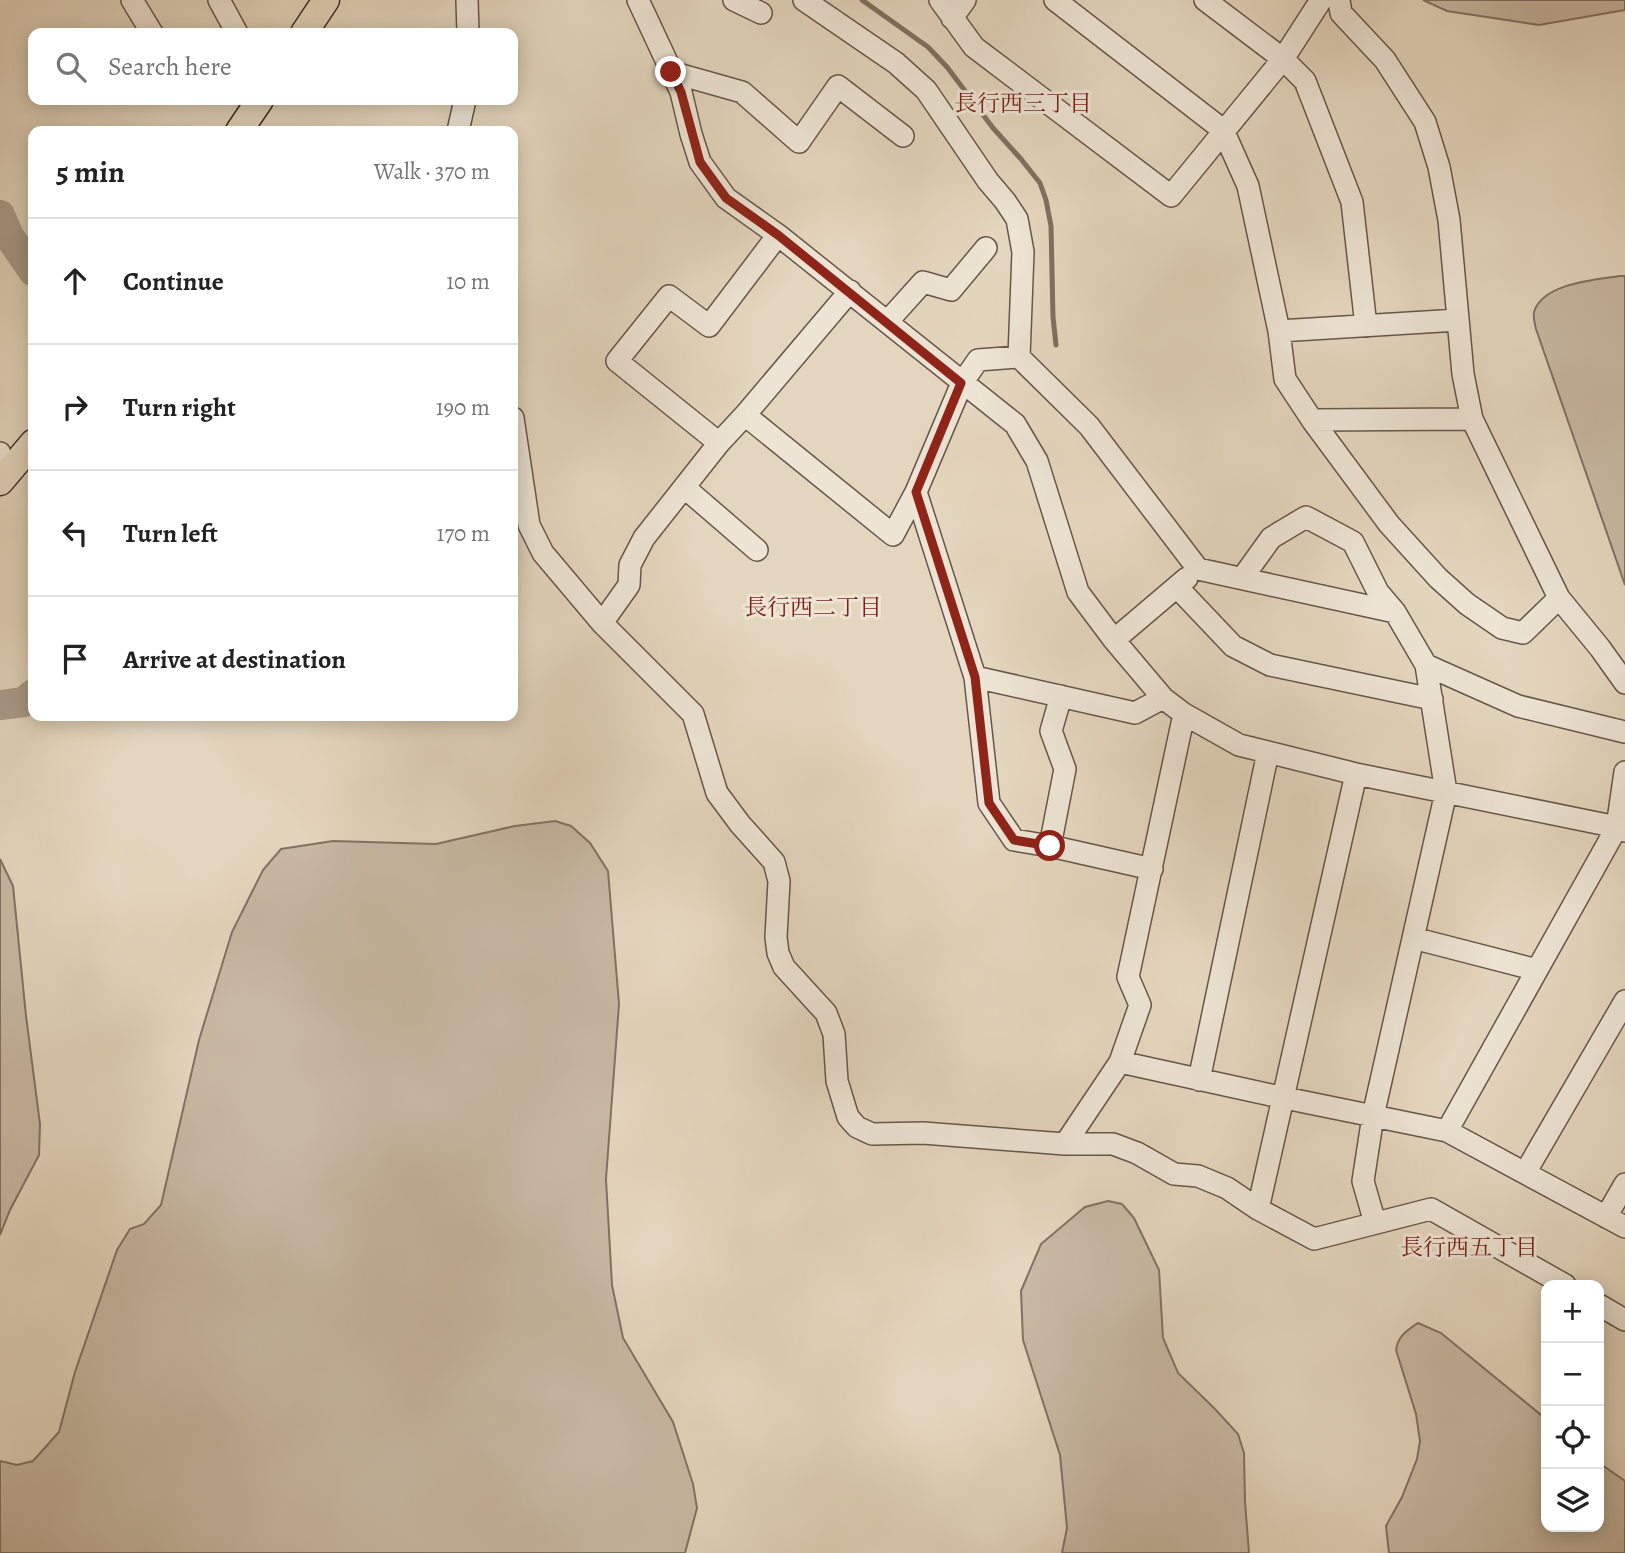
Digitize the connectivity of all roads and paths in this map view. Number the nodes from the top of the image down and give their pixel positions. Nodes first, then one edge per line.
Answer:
1 (132, 0) edge
2 (219, 0) edge
3 (326, 0) edge
4 (467, 0) edge
5 (638, 0) edge
6 (734, 0) edge
7 (804, 0) edge
8 (940, 0) edge
9 (965, 0) edge
10 (1055, 0) edge
11 (1205, 0) edge
12 (1321, 0) edge
13 (1339, 0) edge
14 (761, 13) dead end
15 (952, 18) junction
16 (149, 28) edge
17 (234, 28) edge
18 (307, 28) edge
19 (468, 28) edge
20 (1283, 59) junction
21 (671, 72) junction
22 (257, 105) edge
23 (464, 105) edge
24 (242, 126) edge
25 (459, 126) edge
26 (1223, 130) junction
27 (903, 136) dead end
28 (778, 235) junction
29 (986, 248) dead end
30 (850, 291) junction
31 (1458, 320) junction
32 (887, 321) junction
33 (1366, 326) junction
34 (1279, 331) junction
35 (1019, 357) junction
36 (961, 383) junction
37 (745, 415) junction
38 (1472, 419) junction
39 (1312, 420) junction
40 (719, 443) junction
41 (28, 447) edge
42 (518, 451) edge
43 (1, 471) edge
44 (684, 487) junction
45 (916, 492) junction
46 (757, 550) dead end
47 (1198, 569) junction
48 (1243, 578) junction
49 (1177, 587) junction
50 (1559, 598) junction
51 (1395, 612) junction
52 (603, 623) junction
53 (1114, 640) junction
54 (1426, 665) junction
55 (975, 677) junction
56 (1625, 683) edge
57 (1061, 696) junction
58 (1163, 698) junction
59 (1432, 699) junction
60 (1184, 714) junction
61 (1625, 732) edge
62 (1268, 752) junction
63 (1625, 772) edge
64 (1356, 774) junction
65 (1446, 792) junction
66 (1621, 829) edge
67 (1050, 846) junction
68 (1152, 869) junction
69 (1413, 938) junction
70 (1537, 970) junction
71 (1625, 1001) edge
72 (1120, 1062) junction
73 (1199, 1080) junction
74 (1285, 1098) junction
75 (1373, 1116) junction
76 (1447, 1131) junction
77 (1065, 1144) junction
78 (1525, 1173) junction
79 (1625, 1184) edge
80 (1258, 1209) junction
81 (1616, 1222) edge
82 (1375, 1223) junction
83 (1555, 1280) edge
84 (1604, 1308) edge
85 (1625, 1320) edge

1 - 16 street
2 - 17 street
3 - 18 main road
4 - 19 street
5 - 21 street
6 - 14 street
7 - 35 street
8 - 15 street
9 - 15 street
10 - 26 street
11 - 20 street
12 - 20 street
13 - 31 street
15 - 26 street
20 - 26 street
20 - 33 street
21 - 27 street
21 - 28 street
22 - 24 main road
23 - 25 street
26 - 34 street
28 - 30 street
28 - 40 street
29 - 32 street
30 - 32 street
30 - 37 street
31 - 33 street
31 - 38 street
32 - 36 street
33 - 34 street
34 - 39 street
35 - 36 street
35 - 47 street
36 - 45 street
36 - 53 street
37 - 40 street
37 - 45 street
38 - 39 street
38 - 50 street
39 - 50 street
40 - 44 street
41 - 43 main road
42 - 52 street
44 - 46 street
44 - 52 street
45 - 55 street
47 - 48 street
47 - 49 street
48 - 51 street
48 - 51 street
49 - 53 street
49 - 59 street
50 - 56 street
51 - 54 street
52 - 77 street
53 - 58 street
54 - 59 street
54 - 61 street
55 - 57 street
55 - 67 street
57 - 58 street
57 - 67 street
58 - 60 street
59 - 65 street
60 - 62 street
60 - 68 street
62 - 64 street
62 - 73 street
63 - 66 street
64 - 65 street
64 - 74 street
65 - 66 street
65 - 69 street
66 - 70 street
67 - 68 street
68 - 72 street
69 - 70 street
69 - 75 street
70 - 76 street
71 - 78 street
72 - 73 street
72 - 77 street
73 - 74 street
74 - 75 street
74 - 80 street
75 - 76 street
75 - 82 street
76 - 78 street
77 - 80 street
78 - 81 street
79 - 81 street
80 - 82 street
82 - 83 street
84 - 85 street

